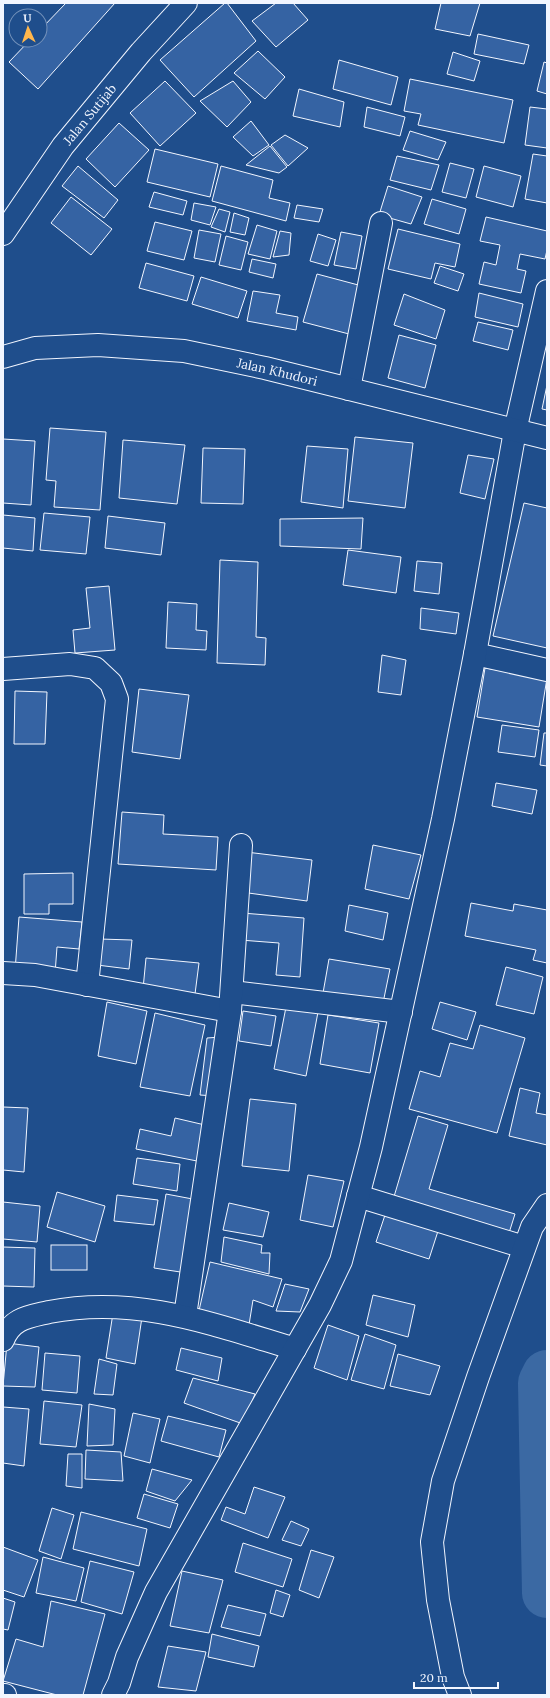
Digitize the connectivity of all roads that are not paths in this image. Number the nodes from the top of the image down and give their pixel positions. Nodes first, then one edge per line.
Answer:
1 (186, 3) edge
2 (381, 223) dead end
3 (3, 234) edge
4 (547, 290) edge
5 (3, 357) edge
6 (349, 389) junction
7 (515, 431) junction
8 (547, 438) edge
9 (475, 654) junction
10 (3, 669) edge
11 (547, 670) edge
12 (241, 845) dead end
13 (3, 973) edge
14 (87, 985) junction
15 (231, 1002) junction
16 (401, 1012) junction
17 (358, 1196) junction
18 (547, 1204) edge
19 (524, 1246) junction
20 (185, 1316) junction
21 (3, 1340) edge
22 (295, 1349) junction
23 (113, 1695) edge
24 (460, 1695) edge

1 - 3 main road, Jalan Sutijab
2 - 6 main road
4 - 7 main road
5 - 6 main road, Jalan Khudori
6 - 7 main road, Jalan Khudori
7 - 8 main road, Jalan Khudori
7 - 9 main road
9 - 11 main road
9 - 16 main road
10 - 14 main road
12 - 15 main road
13 - 14 main road
14 - 15 main road
15 - 16 main road
15 - 20 main road
16 - 17 main road
17 - 19 main road
17 - 22 main road
18 - 19 main road
19 - 24 main road
20 - 21 main road
20 - 22 main road
22 - 23 main road

